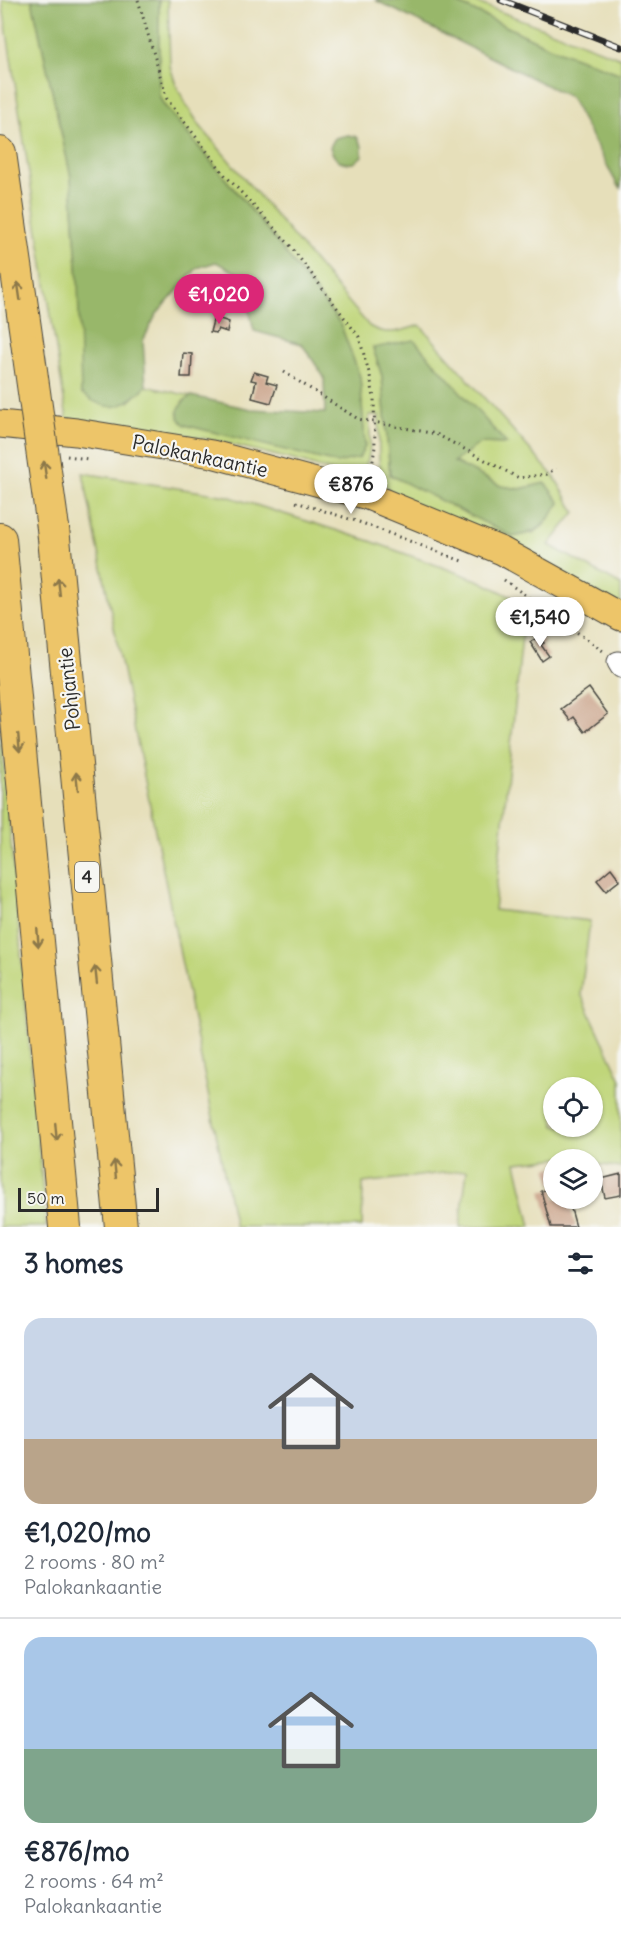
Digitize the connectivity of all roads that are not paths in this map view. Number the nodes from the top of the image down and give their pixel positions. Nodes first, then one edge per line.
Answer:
1 (0, 153) edge
2 (0, 424) edge
3 (0, 539) edge
4 (621, 617) edge
5 (65, 1227) edge
6 (121, 1227) edge

6 -> 1 highway, Pohjantie / 4, bridge
2 - 4 main road, Palokankaantie
3 -> 5 highway

